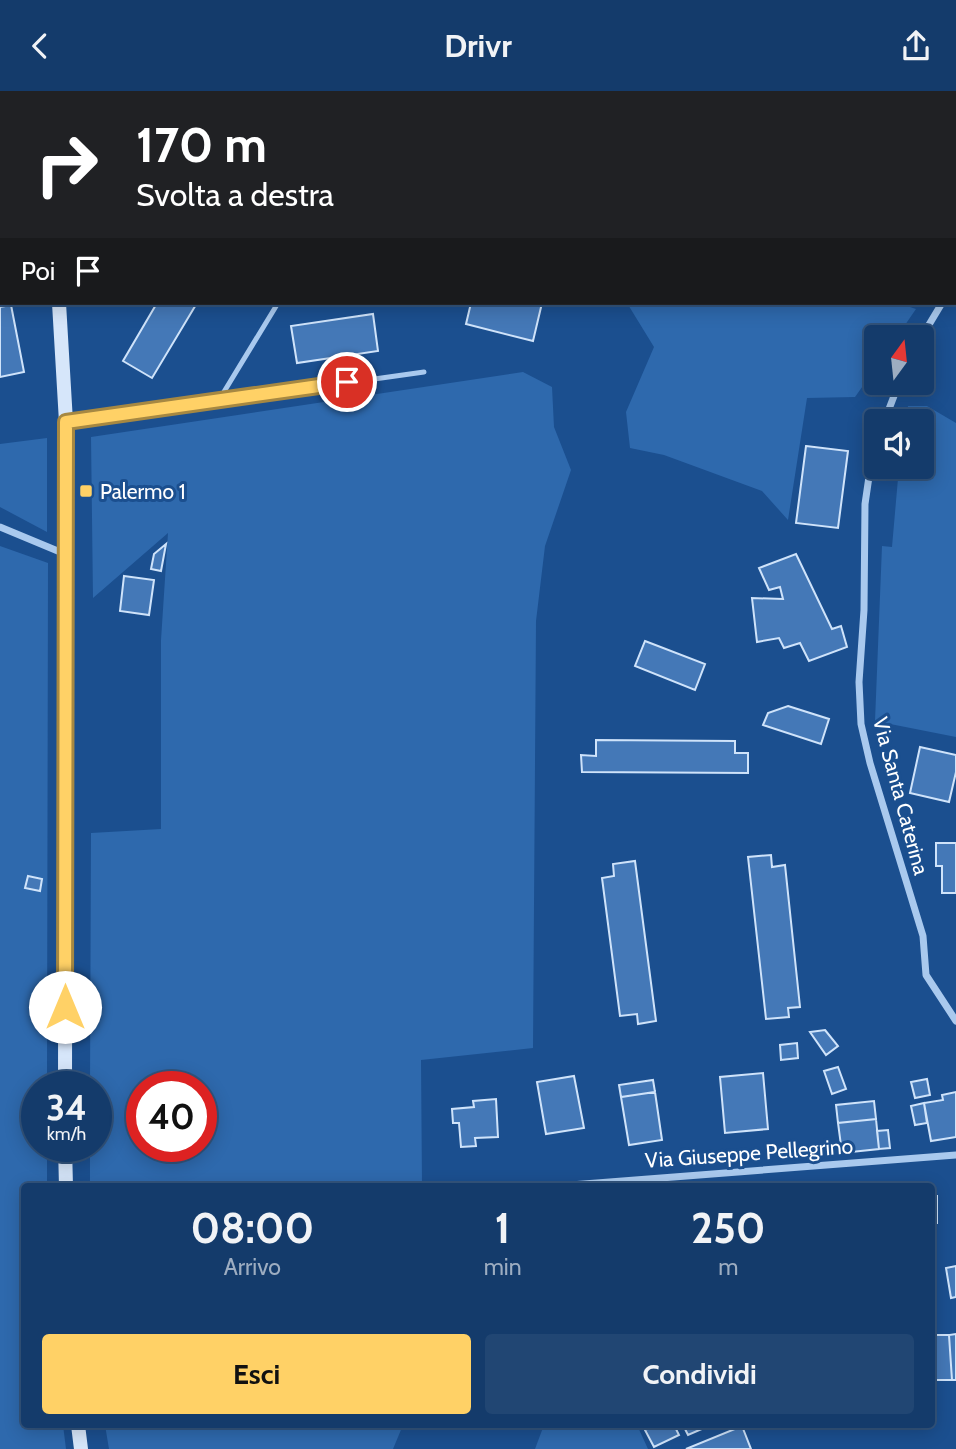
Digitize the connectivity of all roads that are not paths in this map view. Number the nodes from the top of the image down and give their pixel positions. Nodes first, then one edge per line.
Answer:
1 (59, 305) edge
2 (277, 305) edge
3 (941, 305) edge
4 (928, 325) edge
5 (424, 372) dead end
6 (219, 400) junction
7 (66, 422) junction
8 (869, 479) edge
9 (0, 527) edge
10 (65, 555) junction
11 (956, 1021) edge
12 (65, 1071) edge
13 (956, 1155) edge
14 (65, 1162) edge
15 (65, 1183) edge
16 (596, 1183) edge
17 (78, 1428) edge
18 (81, 1449) edge

1 - 7 street
2 - 6 lane
3 - 4 street
5 - 6 lane
6 - 7 lane
7 - 10 street
8 - 11 street, Via Santa Caterina
9 - 10 street
10 - 12 street
13 - 16 street, Via Giuseppe Pellegrino
14 - 15 street
17 - 18 street

